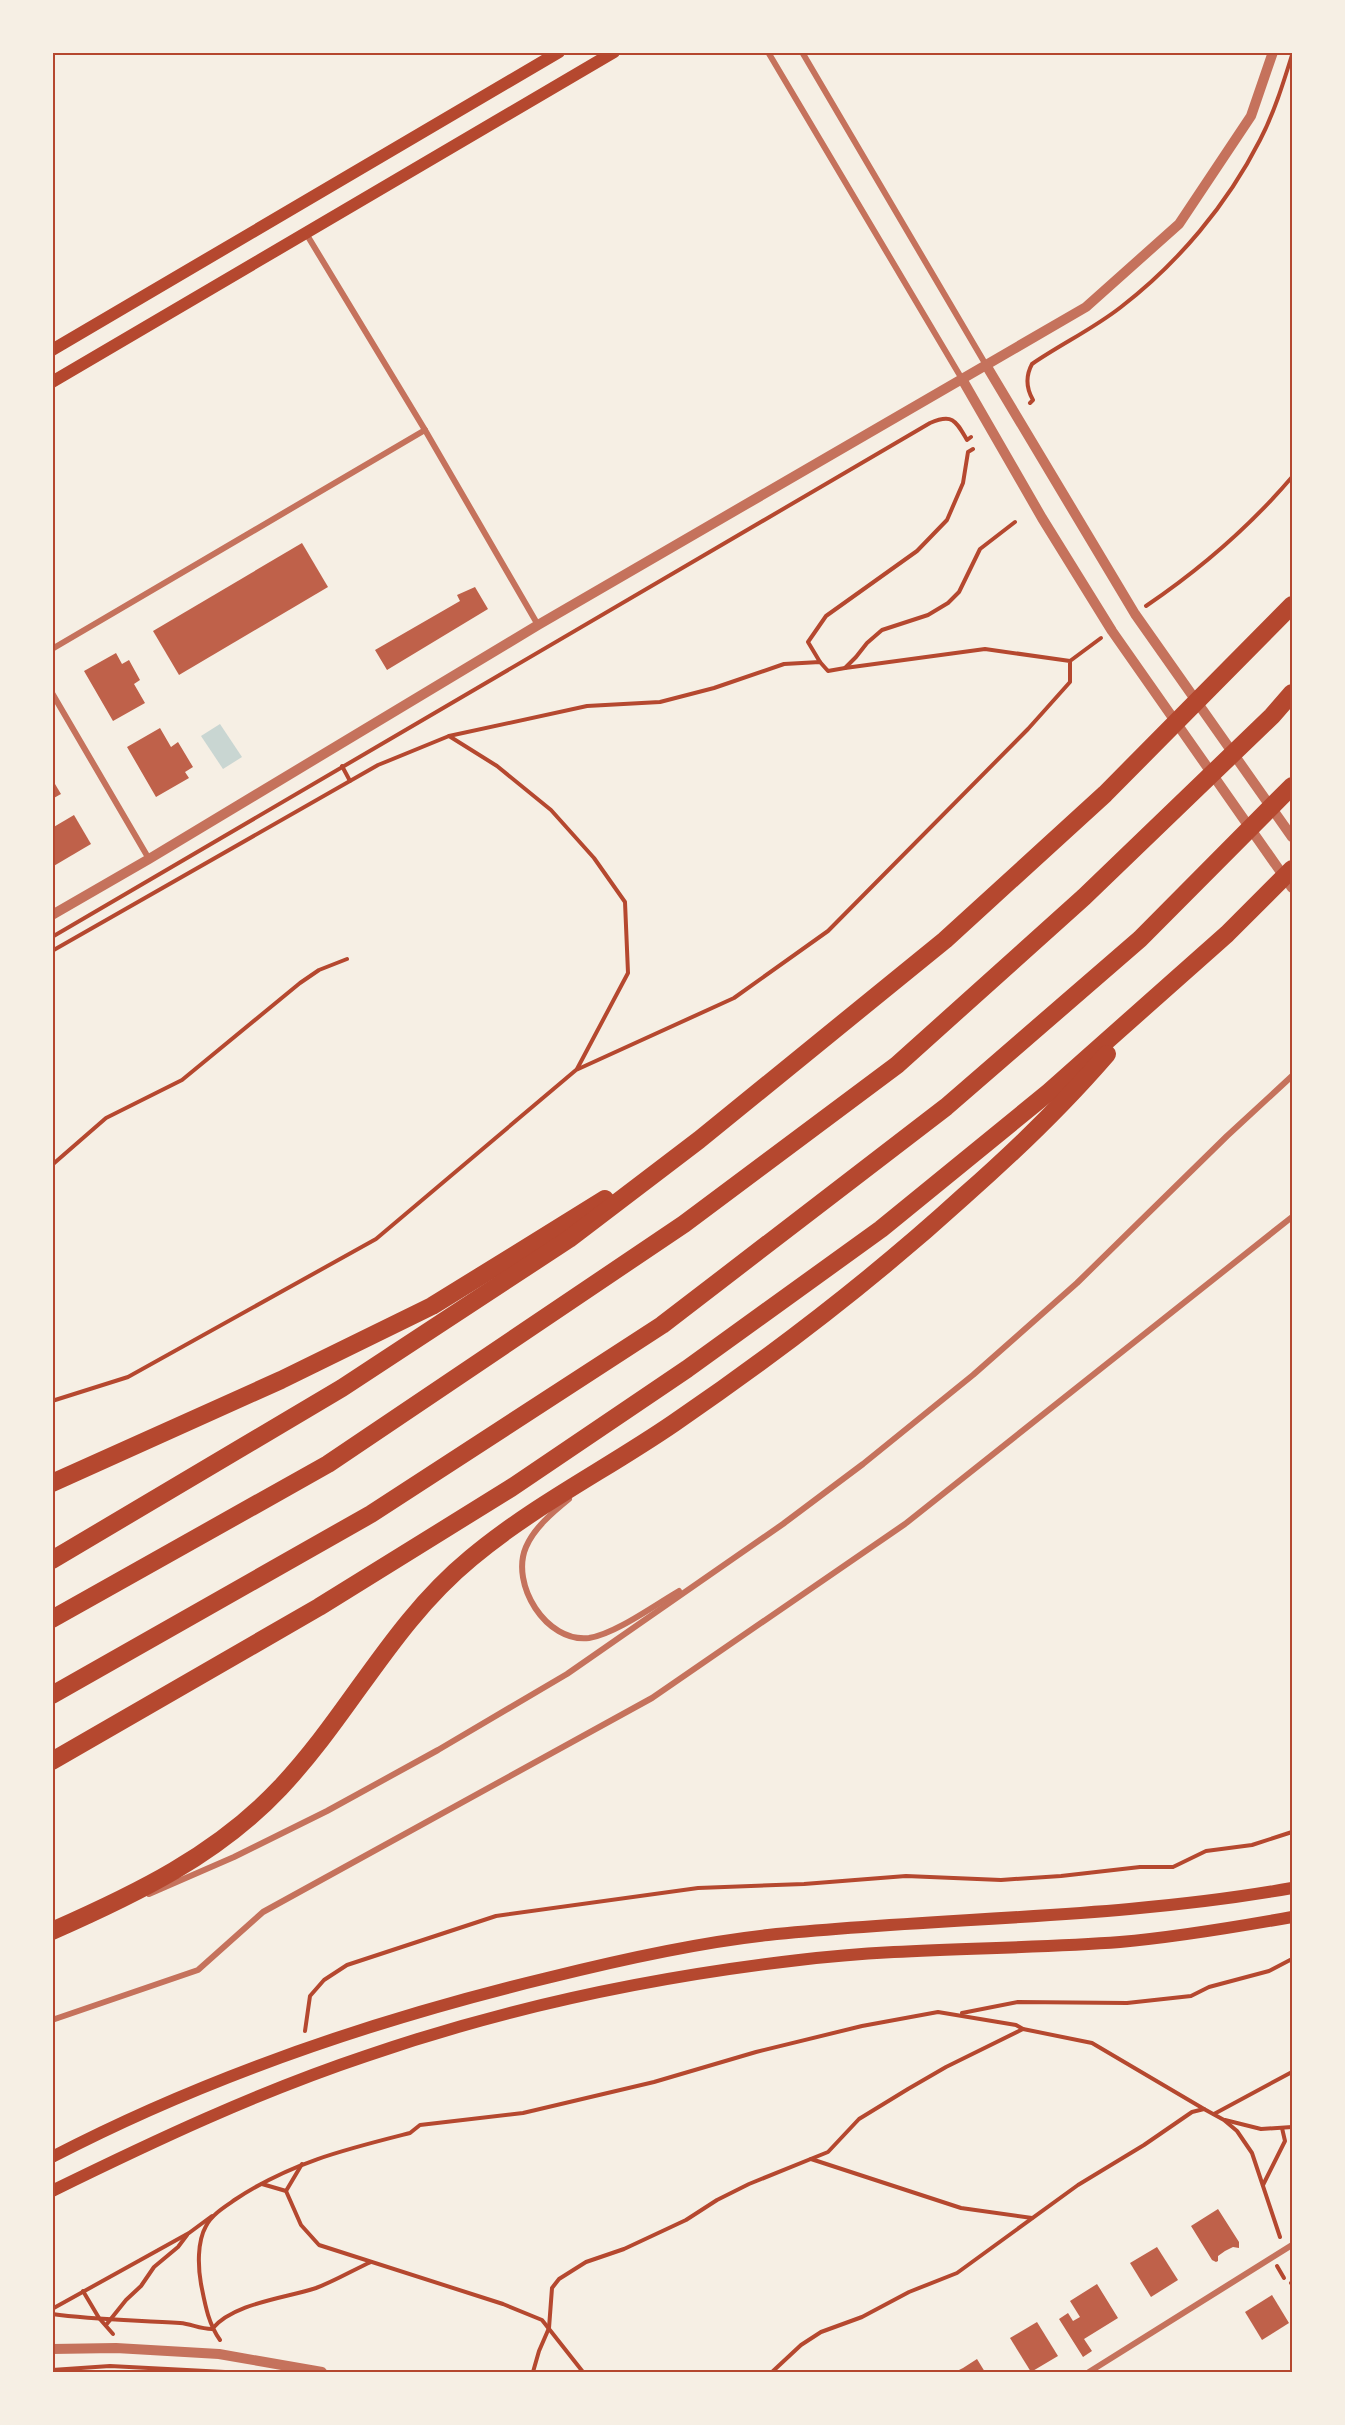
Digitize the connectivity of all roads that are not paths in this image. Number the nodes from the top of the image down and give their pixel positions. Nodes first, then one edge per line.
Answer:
1 (559, 52) edge
2 (614, 52) edge
3 (768, 52) edge
4 (802, 52) edge
5 (1273, 52) edge
6 (307, 235) junction
7 (52, 350) edge
8 (986, 365) junction
9 (962, 379) junction
10 (52, 382) edge
11 (425, 430) junction
12 (1293, 606) edge
13 (538, 626) junction
14 (52, 649) edge
15 (52, 693) edge
16 (1293, 693) edge
17 (1293, 786) edge
18 (1293, 837) edge
19 (149, 859) junction
20 (1293, 869) edge
21 (1293, 888) edge
22 (52, 915) edge
23 (1148, 1004) junction
24 (1293, 1076) edge
25 (699, 1140) junction
26 (1293, 1217) edge
27 (604, 1469) junction
28 (52, 1483) edge
29 (52, 1560) edge
30 (706, 1576) junction
31 (52, 1619) edge
32 (52, 1695) edge
33 (52, 1761) edge
34 (1293, 1888) edge
35 (104, 1908) junction
36 (1293, 1917) edge
37 (52, 1931) edge
38 (52, 2020) edge
39 (52, 2157) edge
40 (52, 2191) edge
41 (1293, 2246) edge
42 (52, 2349) edge
43 (322, 2373) edge
44 (1089, 2373) edge

1 - 7 main road
2 - 6 main road
3 - 9 street
4 - 8 street
5 - 8 street
6 - 10 main road
6 - 11 street
8 - 9 street
8 - 18 street
9 - 13 street
9 - 21 street
11 - 13 street
11 - 14 street
12 - 25 highway
13 - 19 street
15 - 19 street
16 - 31 highway
17 - 32 highway
19 - 22 street
20 - 23 highway
23 - 27 highway
23 - 33 highway
24 - 30 street
25 - 28 highway
25 - 29 highway
26 - 38 street
27 - 30 street
27 - 35 highway
30 - 35 street
34 - 39 main road
35 - 37 highway
36 - 40 main road
41 - 44 street
42 - 43 street

